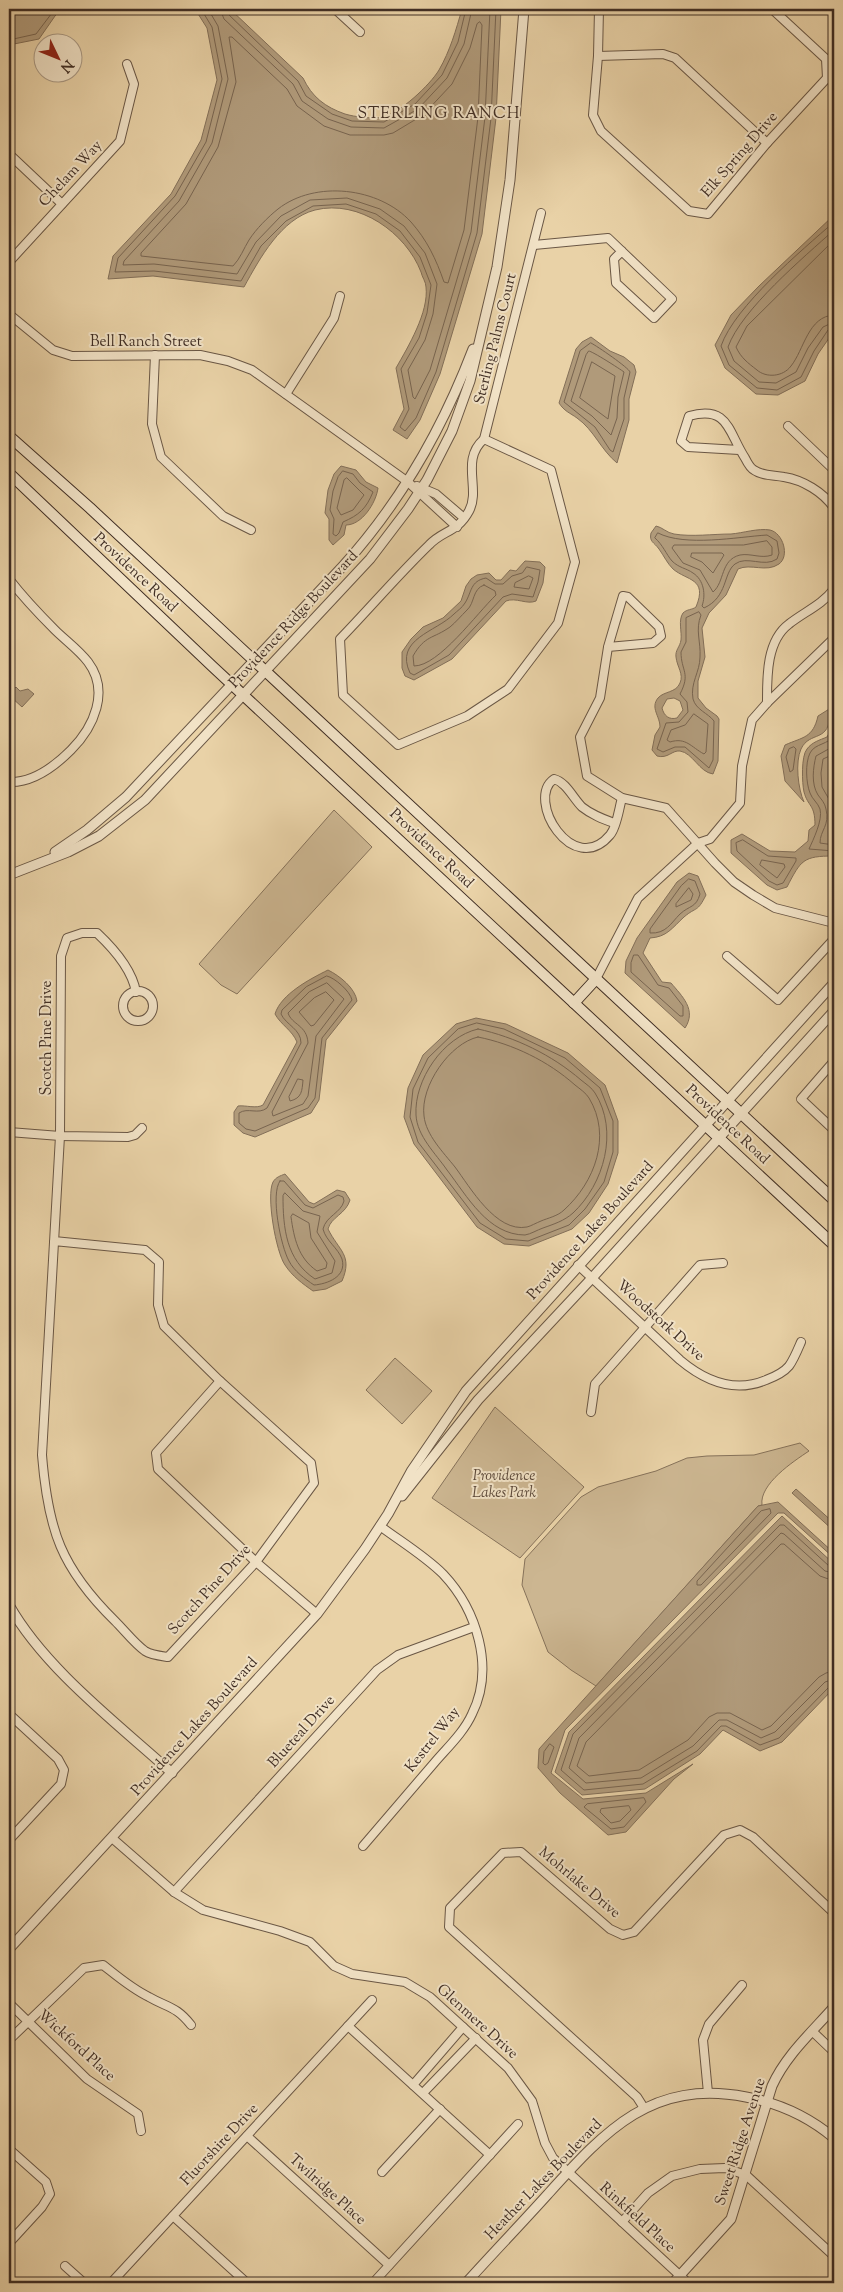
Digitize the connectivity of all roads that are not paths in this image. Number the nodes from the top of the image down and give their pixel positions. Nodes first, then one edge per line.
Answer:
1 (335, 9) edge
2 (524, 9) edge
3 (599, 9) edge
4 (772, 9) edge
5 (360, 32) dead end
6 (598, 56) junction
7 (126, 64) dead end
8 (767, 143) junction
9 (9, 154) edge
10 (62, 204) junction
11 (541, 213) dead end
12 (534, 245) junction
13 (622, 251) junction
14 (9, 262) edge
15 (340, 296) dead end
16 (9, 314) edge
17 (483, 323) junction
18 (155, 355) junction
19 (286, 394) junction
20 (788, 426) dead end
21 (9, 436) edge
22 (484, 439) junction
23 (739, 450) junction
24 (834, 470) edge
25 (9, 473) edge
26 (408, 482) junction
27 (421, 490) junction
28 (834, 508) edge
29 (464, 518) junction
30 (457, 527) junction
31 (251, 530) dead end
32 (9, 580) edge
33 (834, 589) edge
34 (834, 638) edge
35 (608, 647) junction
36 (253, 660) junction
37 (265, 671) junction
38 (231, 684) junction
39 (243, 695) junction
40 (767, 703) junction
41 (9, 782) edge
42 (622, 798) junction
43 (614, 823) junction
44 (698, 842) junction
45 (36, 864) junction
46 (9, 875) edge
47 (834, 923) edge
48 (834, 938) edge
49 (727, 956) dead end
50 (596, 979) junction
51 (834, 983) edge
52 (136, 992) dead end
53 (574, 1002) junction
54 (834, 1011) edge
55 (834, 1061) edge
56 (727, 1100) junction
57 (742, 1114) junction
58 (706, 1125) junction
59 (142, 1128) dead end
60 (834, 1130) edge
61 (9, 1132) edge
62 (60, 1136) junction
63 (720, 1138) junction
64 (834, 1200) edge
65 (54, 1241) junction
66 (834, 1245) edge
67 (723, 1263) dead end
68 (578, 1265) junction
69 (592, 1278) junction
70 (644, 1327) junction
71 (801, 1342) dead end
72 (220, 1382) junction
73 (591, 1412) dead end
74 (388, 1514) junction
75 (380, 1526) junction
76 (256, 1562) junction
77 (9, 1605) edge
78 (316, 1614) junction
79 (474, 1627) junction
80 (9, 1714) edge
81 (172, 1773) junction
82 (112, 1838) junction
83 (9, 1840) edge
84 (363, 1846) dead end
85 (174, 1892) junction
86 (834, 1913) edge
87 (9, 1949) edge
88 (742, 1985) dead end
89 (372, 2000) dead end
90 (9, 2003) edge
91 (834, 2007) edge
92 (28, 2022) junction
93 (191, 2025) dead end
94 (348, 2026) junction
95 (463, 2027) junction
96 (812, 2032) junction
97 (476, 2038) junction
98 (9, 2040) edge
99 (834, 2052) edge
100 (441, 2053) junction
101 (452, 2062) junction
102 (413, 2085) junction
103 (708, 2093) junction
104 (423, 2094) junction
105 (767, 2102) junction
106 (644, 2108) junction
107 (440, 2109) junction
108 (518, 2124) dead end
109 (141, 2131) dead end
110 (247, 2136) junction
111 (834, 2138) edge
112 (9, 2149) edge
113 (490, 2155) junction
114 (382, 2172) dead end
115 (567, 2173) junction
116 (746, 2175) junction
117 (173, 2216) junction
118 (622, 2222) junction
119 (9, 2243) edge
120 (834, 2256) edge
121 (389, 2265) junction
122 (65, 2266) dead end
123 (680, 2276) junction
124 (84, 2283) edge
125 (111, 2283) edge
126 (247, 2283) edge
127 (372, 2283) edge
128 (466, 2283) edge
129 (673, 2283) edge
130 (688, 2283) edge

1 - 5 street
2 - 17 street, Providence Ridge Boulevard
3 - 6 street, Elk Spring Drive
4 - 8 street, Elk Spring Drive
6 - 8 street
6 - 8 street, Elk Spring Drive
7 - 10 street, Chelam Way
9 - 10 street
10 - 14 street, Chelam Way
11 - 12 street, Sterling Palms Court
12 - 13 street
12 - 22 street, Sterling Palms Court
13 - 13 street
15 - 19 street
16 - 18 street, Bell Ranch Street
17 - 26 street, Providence Ridge Boulevard
17 - 27 street, Providence Ridge Boulevard
18 - 19 street, Bell Ranch Street
18 - 31 street
19 - 26 street, Bell Ranch Street
20 - 24 street
21 - 36 main road, Providence Road
22 - 29 street, Sterling Palms Court
22 - 30 street, Sterling Palms Court
23 - 23 street
23 - 28 street
25 - 38 main road, Providence Road
26 - 27 street
26 - 36 street, Providence Ridge Boulevard
27 - 29 street
27 - 30 street
27 - 37 street, Providence Ridge Boulevard
29 - 30 street, Sterling Palms Court
32 - 41 street
33 - 40 street
34 - 40 street
35 - 35 street
35 - 42 street
36 - 37 main road, Providence Road
36 - 38 street, Providence Ridge Boulevard
37 - 39 street, Providence Ridge Boulevard
37 - 50 main road, Providence Road
38 - 39 main road, Providence Road
38 - 45 street, Providence Ridge Boulevard
39 - 45 street, Providence Ridge Boulevard
39 - 53 main road, Providence Road
40 - 44 street
42 - 43 street
42 - 44 street
43 - 43 street
44 - 47 street
44 - 50 street
45 - 46 street, Providence Ridge Boulevard
48 - 49 street
50 - 53 main road
50 - 56 main road, Providence Road
51 - 56 street, Providence Lakes Boulevard
52 - 62 street, Scotch Pine Drive
53 - 58 main road, Providence Road
54 - 57 street, Providence Lakes Boulevard
55 - 60 street
56 - 57 main road, Providence Road
56 - 58 street, Providence Lakes Boulevard
57 - 63 street, Providence Lakes Boulevard
57 - 64 main road, Providence Road
58 - 63 main road, Providence Road
58 - 68 street, Providence Lakes Boulevard
59 - 62 street
61 - 62 street
62 - 65 street, Scotch Pine Drive
63 - 66 main road, Providence Road
63 - 69 street, Providence Lakes Boulevard
65 - 72 street, Scotch Pine Drive
65 - 76 street, Scotch Pine Drive
67 - 70 street
68 - 69 street, Woodstork Drive
68 - 74 street, Providence Lakes Boulevard
69 - 70 street, Woodstork Drive
69 - 74 street, Providence Lakes Boulevard
70 - 71 street, Woodstork Drive
70 - 73 street
72 - 76 street, Scotch Pine Drive
72 - 76 street
74 - 75 street, Providence Lakes Boulevard
75 - 78 street, Providence Lakes Boulevard
75 - 79 street, Kestrel Way
76 - 78 street
77 - 81 street
78 - 81 street, Providence Lakes Boulevard
79 - 84 street, Kestrel Way
79 - 85 street, Blueteal Drive
80 - 83 street
81 - 82 street, Providence Lakes Boulevard
82 - 85 street, Glenmere Drive
82 - 87 street, Providence Lakes Boulevard
85 - 95 street, Glenmere Drive
86 - 106 street, Mohrlake Drive
88 - 103 street
89 - 94 street, Fluorshire Drive
90 - 92 street, Wickford Place
91 - 96 street, Sweet Ridge Avenue
92 - 93 street
92 - 98 street
92 - 109 street, Wickford Place
94 - 102 street
94 - 110 street, Fluorshire Drive
95 - 97 street, Glenmere Drive
95 - 100 street
96 - 99 street
96 - 105 street, Sweet Ridge Avenue
97 - 101 street
97 - 115 street, Glenmere Drive
100 - 101 street
100 - 102 street
101 - 104 street
102 - 104 street
103 - 105 street, Heather Lakes Boulevard
103 - 106 street, Heather Lakes Boulevard
104 - 107 street
105 - 111 street, Heather Lakes Boulevard
105 - 116 street, Sweet Ridge Avenue
106 - 115 street, Heather Lakes Boulevard
107 - 113 street
107 - 114 street
108 - 113 street
110 - 117 street, Fluorshire Drive
110 - 121 street, Twilridge Place
112 - 119 street
113 - 121 street
115 - 118 street, Rinkfield Place
115 - 128 street, Heather Lakes Boulevard
116 - 118 street
116 - 120 street
116 - 123 street, Sweet Ridge Avenue
117 - 125 street, Fluorshire Drive
117 - 126 street
118 - 123 street, Rinkfield Place
121 - 127 street
122 - 124 street
123 - 129 street, Sweet Ridge Avenue
123 - 130 street, Rinkfield Place

